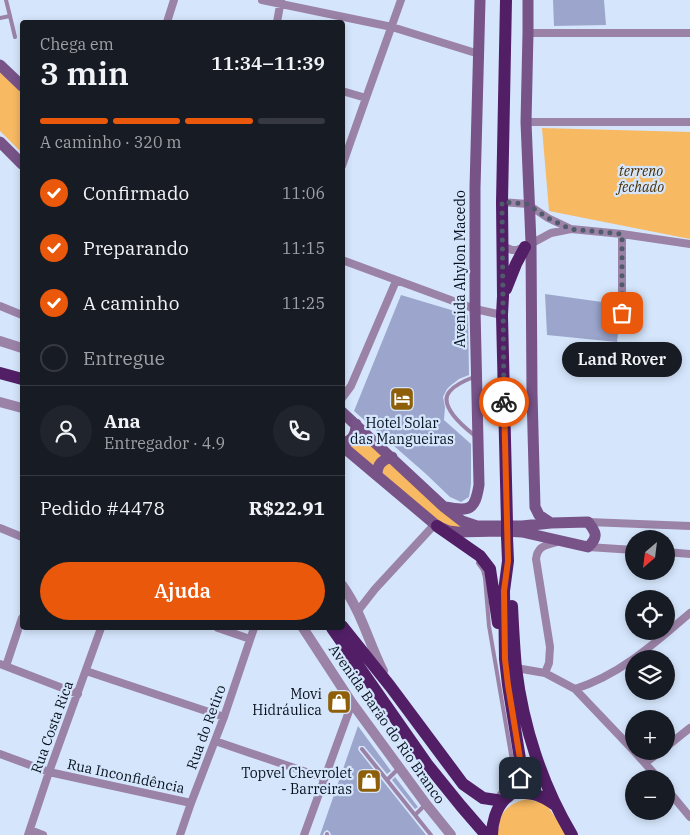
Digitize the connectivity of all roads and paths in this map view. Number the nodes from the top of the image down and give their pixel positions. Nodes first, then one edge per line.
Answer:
1 (6, 0) edge
2 (174, 0) edge
3 (262, 0) edge
4 (401, 0) edge
5 (480, 0) edge
6 (506, 0) edge
7 (528, 0) edge
8 (280, 2) edge
9 (10, 16) junction
10 (0, 18) edge
11 (168, 20) edge
12 (277, 20) edge
13 (392, 27) junction
14 (528, 33) junction
15 (690, 33) edge
16 (15, 37) dead end
17 (479, 54) junction
18 (0, 65) edge
19 (20, 84) edge
20 (345, 92) edge
21 (366, 98) junction
22 (526, 122) junction
23 (690, 122) edge
24 (0, 142) edge
25 (345, 158) edge
26 (20, 160) edge
27 (502, 202) junction
28 (529, 205) junction
29 (570, 229) junction
30 (622, 234) junction
31 (690, 244) edge
32 (528, 245) junction
33 (502, 246) junction
34 (345, 261) edge
35 (396, 281) junction
36 (503, 296) junction
37 (0, 307) edge
38 (474, 309) junction
39 (622, 313) dead end
40 (20, 314) edge
41 (502, 315) junction
42 (0, 342) edge
43 (20, 347) edge
44 (0, 373) edge
45 (476, 376) junction
46 (20, 378) edge
47 (345, 394) edge
48 (0, 402) edge
49 (20, 407) edge
50 (345, 415) edge
51 (356, 424) junction
52 (477, 438) junction
53 (345, 442) edge
54 (345, 447) edge
55 (392, 457) junction
56 (377, 475) junction
57 (444, 507) junction
58 (588, 522) junction
59 (551, 523) junction
60 (503, 524) junction
61 (436, 525) junction
62 (690, 526) edge
63 (0, 528) edge
64 (20, 535) edge
65 (559, 541) junction
66 (463, 543) junction
67 (588, 547) junction
68 (625, 549) edge
69 (675, 553) edge
70 (690, 554) edge
71 (508, 561) junction
72 (345, 589) edge
73 (357, 612) junction
74 (690, 613) edge
75 (20, 623) edge
76 (100, 630) edge
77 (224, 630) edge
78 (253, 630) edge
79 (303, 630) edge
80 (333, 630) edge
81 (345, 630) edge
82 (250, 639) junction
83 (3, 665) edge
84 (516, 668) junction
85 (86, 671) junction
86 (545, 673) junction
87 (508, 685) junction
88 (390, 686) junction
89 (575, 690) junction
90 (78, 694) junction
91 (352, 703) junction
92 (224, 717) junction
93 (690, 728) edge
94 (675, 740) edge
95 (215, 741) junction
96 (625, 742) edge
97 (362, 749) dead end
98 (0, 754) edge
99 (642, 760) edge
100 (649, 760) edge
101 (645, 763) junction
102 (399, 768) junction
103 (651, 770) edge
104 (49, 772) junction
105 (324, 778) junction
106 (387, 780) junction
107 (514, 792) junction
108 (675, 798) edge
109 (499, 800) junction
110 (191, 803) junction
111 (426, 804) junction
112 (556, 805) junction
113 (415, 815) junction
114 (690, 816) edge
115 (29, 833) edge
116 (43, 835) edge
117 (180, 835) edge
118 (304, 835) edge
119 (431, 835) edge
120 (451, 835) edge
121 (486, 835) edge
122 (492, 835) edge
123 (572, 835) edge

1 - 9 lane
2 - 11 street
3 - 8 street
4 - 13 street
5 - 17 main road, Avenida Ahylon Macedo
6 - 27 highway
7 - 14 main road
8 - 12 street
8 - 13 street
9 - 10 lane
9 - 16 lane
13 - 17 street
13 - 21 street
14 - 15 street
14 - 22 main road
17 - 38 main road, Avenida Ahylon Macedo
18 - 19 main road
20 - 21 street
21 - 25 street
22 - 23 street
22 - 28 main road
24 - 26 main road
27 - 28 street
27 - 33 highway
28 - 29 street
28 - 32 main road
29 - 30 street
29 - 32 street
30 - 31 street
30 - 39 street
32 - 33 street
32 - 36 highway
32 - 59 main road
33 - 36 highway
34 - 35 street
35 - 38 street
35 - 47 street
36 - 41 highway
37 - 40 street
38 - 41 street
38 - 45 main road, Avenida Ahylon Macedo
41 - 60 highway
42 - 43 street
44 - 46 highway
45 - 52 main road, Avenida Ahylon Macedo
45 - 52 lane
48 - 49 street
50 - 51 main road
51 - 53 main road
51 - 55 main road
52 - 57 main road, Avenida Ahylon Macedo
54 - 56 main road
55 - 56 main road
55 - 57 main road
56 - 61 main road
57 - 60 main road
58 - 59 main road
58 - 62 street
58 - 67 main road
59 - 60 main road
60 - 71 highway, bridge
61 - 65 main road
61 - 66 highway
61 - 73 street
63 - 64 street
65 - 67 main road
65 - 86 street
66 - 87 highway
66 - 109 lane
67 - 68 street
69 - 70 street
71 - 84 highway
71 - 87 highway
72 - 73 street
73 - 88 street
74 - 89 street
75 - 83 street
76 - 85 street, Rua Costa Rica
77 - 82 street
78 - 82 street, Rua do Retiro
79 - 91 street, Avenida Barão do Rio Branco
80 - 121 highway
81 - 88 highway
82 - 92 street, Rua do Retiro
83 - 90 street
84 - 86 street
84 - 112 highway
85 - 90 street, Rua Costa Rica
85 - 92 street
86 - 89 street
87 - 107 highway
88 - 109 highway
89 - 96 street
90 - 104 street, Rua Costa Rica
91 - 102 street, Avenida Barão do Rio Branco
91 - 105 street
92 - 95 street, Rua do Retiro
93 - 94 street
95 - 105 street
95 - 110 street, Rua do Retiro
97 - 106 lane
98 - 104 street, Rua Inconfidência
99 - 101 street
100 - 101 street
101 - 103 street
102 - 106 lane
102 - 111 street, Avenida Barão do Rio Branco
104 - 110 street, Rua Inconfidência
104 - 115 street, Rua Costa Rica
105 - 118 street
106 - 113 lane
107 - 109 highway
107 - 112 highway
108 - 114 street
109 - 122 highway
110 - 117 street, Rua do Retiro
111 - 113 lane
111 - 120 street, Avenida Barão do Rio Branco
112 - 123 highway
113 - 119 lane
115 - 116 street

